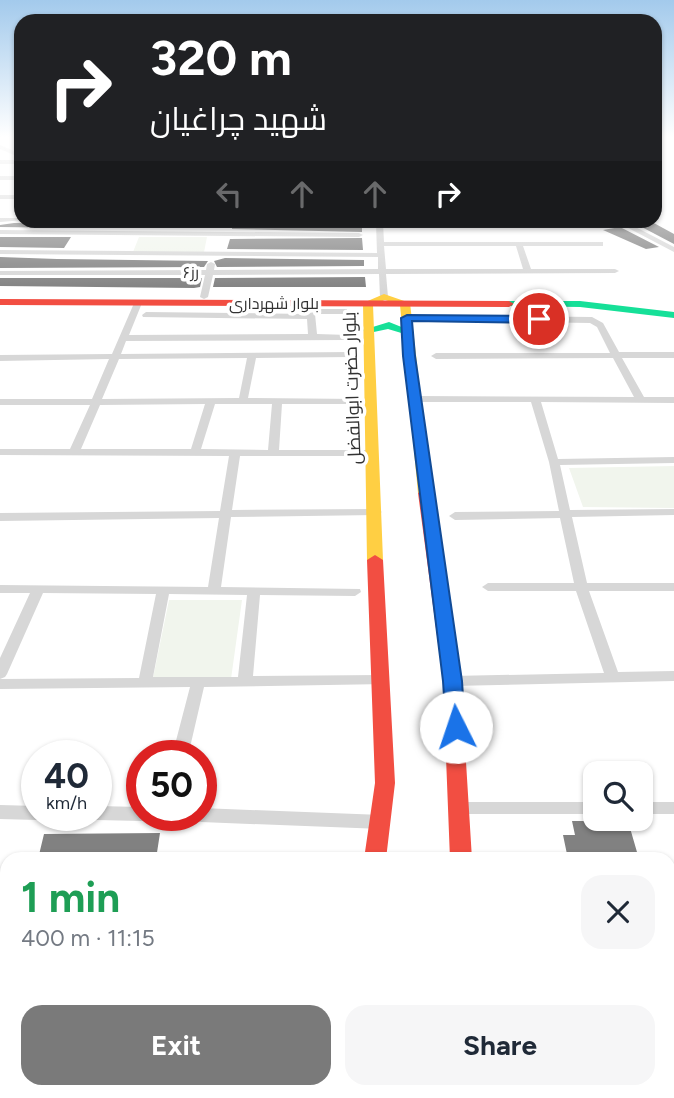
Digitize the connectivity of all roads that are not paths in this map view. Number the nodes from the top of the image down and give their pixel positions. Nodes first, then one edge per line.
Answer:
1 (181, 228) edge
2 (379, 228) edge
3 (466, 228) edge
4 (631, 228) edge
5 (0, 232) edge
6 (89, 233) junction
7 (183, 234) junction
8 (213, 235) junction
9 (359, 235) dead end
10 (381, 243) junction
11 (472, 244) junction
12 (519, 244) junction
13 (600, 244) dead end
14 (674, 250) edge
15 (0, 252) edge
16 (75, 252) junction
17 (215, 254) junction
18 (382, 255) junction
19 (383, 271) junction
20 (528, 271) junction
21 (615, 271) dead end
22 (209, 272) junction
23 (0, 273) edge
24 (0, 297) edge
25 (204, 297) junction
26 (384, 297) junction
27 (0, 302) edge
28 (368, 303) junction
29 (142, 309) junction
30 (176, 309) junction
31 (674, 309) edge
32 (344, 311) dead end
33 (674, 315) edge
34 (312, 317) junction
35 (407, 318) junction
36 (369, 330) junction
37 (164, 337) junction
38 (313, 337) junction
39 (345, 337) dead end
40 (123, 338) junction
41 (351, 354) dead end
42 (617, 354) junction
43 (252, 355) junction
44 (674, 355) edge
45 (436, 356) dead end
46 (115, 357) junction
47 (0, 358) edge
48 (415, 399) junction
49 (640, 399) junction
50 (674, 400) edge
51 (243, 401) junction
52 (277, 401) junction
53 (356, 401) dead end
54 (536, 401) junction
55 (95, 402) junction
56 (211, 402) junction
57 (1, 403) edge
58 (0, 452) edge
59 (74, 453) junction
60 (195, 453) junction
61 (234, 453) junction
62 (273, 453) junction
63 (373, 453) junction
64 (674, 460) edge
65 (554, 462) junction
66 (376, 512) junction
67 (674, 512) edge
68 (565, 513) junction
69 (225, 514) junction
70 (455, 516) dead end
71 (0, 517) edge
72 (582, 586) junction
73 (488, 587) dead end
74 (674, 587) edge
75 (0, 589) edge
76 (38, 589) junction
77 (163, 590) junction
78 (214, 591) junction
79 (254, 591) junction
80 (355, 593) dead end
81 (0, 674) edge
82 (612, 676) junction
83 (674, 676) edge
84 (381, 680) junction
85 (245, 681) junction
86 (452, 681) junction
87 (145, 682) junction
88 (198, 682) junction
89 (0, 684) edge
90 (184, 740) edge
91 (461, 808) junction
92 (583, 808) edge
93 (653, 808) edge
94 (674, 808) edge
95 (0, 813) edge
96 (21, 813) edge
97 (217, 816) edge
98 (382, 822) junction
99 (377, 852) edge
100 (461, 852) edge

1 - 7 street
2 - 10 street
3 - 11 street
4 - 14 street
5 - 6 street
6 - 7 street
6 - 16 street
7 - 8 street
8 - 9 street
8 - 17 street
10 - 11 street
10 - 17 street
10 - 18 street
11 - 12 street
12 - 13 street
12 - 20 street
15 - 16 street
16 - 17 street
17 - 18 street
17 - 22 street
18 - 19 street
19 - 20 street, رز۶
19 - 22 street, رز۶
19 - 26 street
20 - 21 street, رز۶
22 - 23 street, رز۶
22 - 25 street
24 - 25 main road, بلوار شهرداری
25 - 26 main road, بلوار شهرداری
26 - 28 main road, بلوار حضرت ابوالفضل
26 - 31 main road, بلوار شهرداری
26 - 35 main road
27 - 29 main road, بلوار شهرداری
28 - 30 main road, بلوار شهرداری
28 - 35 main road, بلوار شهرداری
28 - 36 main road, بلوار حضرت ابوالفضل
29 - 30 main road, بلوار شهرداری
29 - 40 street
30 - 34 street
30 - 37 street
32 - 34 street
33 - 35 main road, بلوار شهرداری
34 - 38 street
35 - 36 main road
35 - 42 street
35 - 48 main road
36 - 63 main road, بلوار حضرت ابوالفضل
37 - 38 street
37 - 40 street
38 - 39 street
40 - 46 street
41 - 43 street
42 - 44 street
42 - 45 street
42 - 49 street
43 - 46 street
43 - 51 street
46 - 47 street
46 - 55 street
48 - 54 street
48 - 86 main road
49 - 50 street
49 - 54 street
51 - 52 street
51 - 56 street
52 - 53 street
52 - 62 street
54 - 65 street
55 - 56 street
55 - 57 street
55 - 59 street
56 - 60 street
58 - 59 street
59 - 60 street
60 - 61 street
61 - 62 street
61 - 69 street
62 - 63 street
63 - 66 main road, بلوار حضرت ابوالفضل
64 - 65 street
65 - 68 street
66 - 69 street
66 - 84 main road, بلوار حضرت ابوالفضل
67 - 68 street
68 - 70 street
68 - 72 street
69 - 71 street
69 - 78 street
72 - 73 street
72 - 74 street
72 - 82 street
75 - 76 street
76 - 77 street
76 - 81 street
77 - 78 street
77 - 87 street
78 - 79 street
79 - 80 street
79 - 85 street
82 - 83 street
82 - 86 street
84 - 85 street
84 - 98 main road, بلوار حضرت ابوالفضل
85 - 88 street
86 - 91 main road
87 - 88 street
87 - 89 street
88 - 90 street
91 - 92 street
91 - 100 main road
93 - 94 street
95 - 96 street
97 - 98 street
98 - 99 main road, بلوار حضرت ابوالفضل

